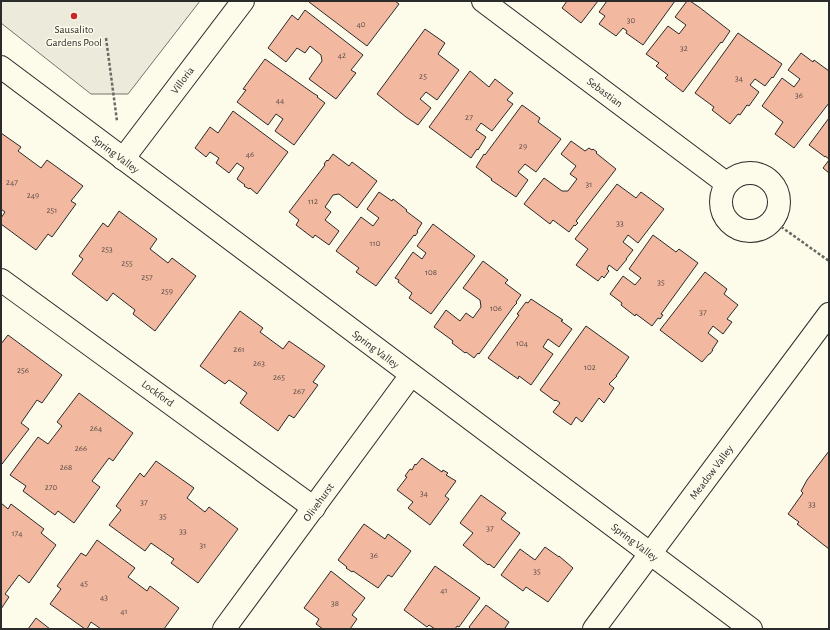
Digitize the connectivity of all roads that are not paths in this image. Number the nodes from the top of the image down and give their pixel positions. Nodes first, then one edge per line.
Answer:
1 (242, 1) edge
2 (483, 1) edge
3 (1, 67) edge
4 (123, 159) junction
5 (726, 183) junction
6 (1, 280) edge
7 (829, 314) edge
8 (411, 375) junction
9 (314, 508) junction
10 (650, 554) junction
11 (224, 629) edge
12 (594, 629) edge
13 (751, 629) edge

1 - 4 street, Villoria
2 - 5 street, Sebastian
3 - 4 street, Spring Valley
4 - 8 street, Spring Valley
5 - 5 street
6 - 9 street, Lockford
7 - 10 street, Meadow Valley
8 - 9 street, Olivehurst
8 - 10 street, Spring Valley
9 - 11 street, Olivehurst
10 - 12 street, Meadow Valley
10 - 13 street, Spring Valley

